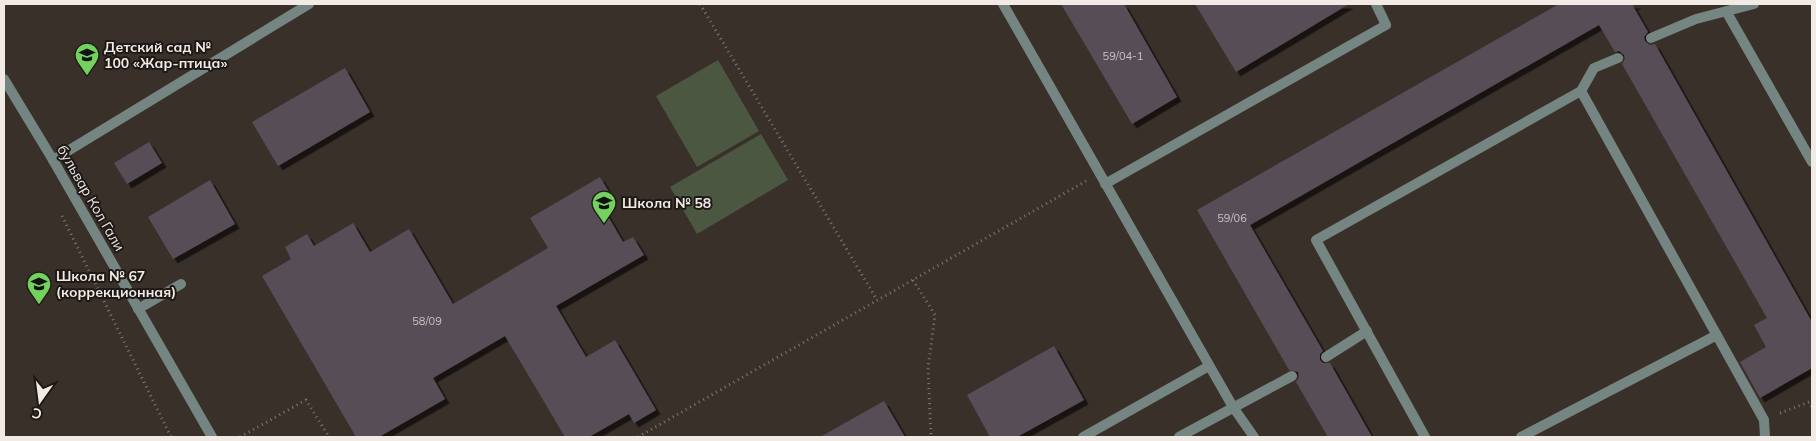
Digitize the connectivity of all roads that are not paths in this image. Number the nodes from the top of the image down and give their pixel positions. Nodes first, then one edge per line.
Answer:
1 (309, 4) edge
2 (1003, 4) edge
3 (1376, 4) edge
4 (1754, 4) edge
5 (1726, 11) junction
6 (1651, 38) dead end
7 (1618, 58) dead end
8 (4, 78) edge
9 (1581, 91) junction
10 (53, 160) junction
11 (1812, 162) edge
12 (1105, 184) junction
13 (181, 284) dead end
14 (138, 308) junction
15 (1367, 331) junction
16 (1717, 335) junction
17 (1326, 356) dead end
18 (1209, 366) junction
19 (1292, 376) dead end
20 (1233, 407) junction
21 (212, 437) edge
22 (1083, 437) edge
23 (1179, 437) edge
24 (1254, 437) edge
25 (1425, 437) edge
26 (1521, 437) edge
27 (1765, 437) edge

1 - 10 street
2 - 12 street
3 - 12 street
4 - 5 street
5 - 6 street
5 - 11 street
7 - 9 street
8 - 10 street, бульвар Кол Гали
9 - 15 street
9 - 16 street
10 - 14 street, бульвар Кол Гали
12 - 18 street
13 - 14 street
14 - 21 street, бульвар Кол Гали
15 - 17 street
15 - 25 street
16 - 26 street
16 - 27 street
18 - 20 street
18 - 22 street
19 - 20 street
20 - 23 street
20 - 24 street

